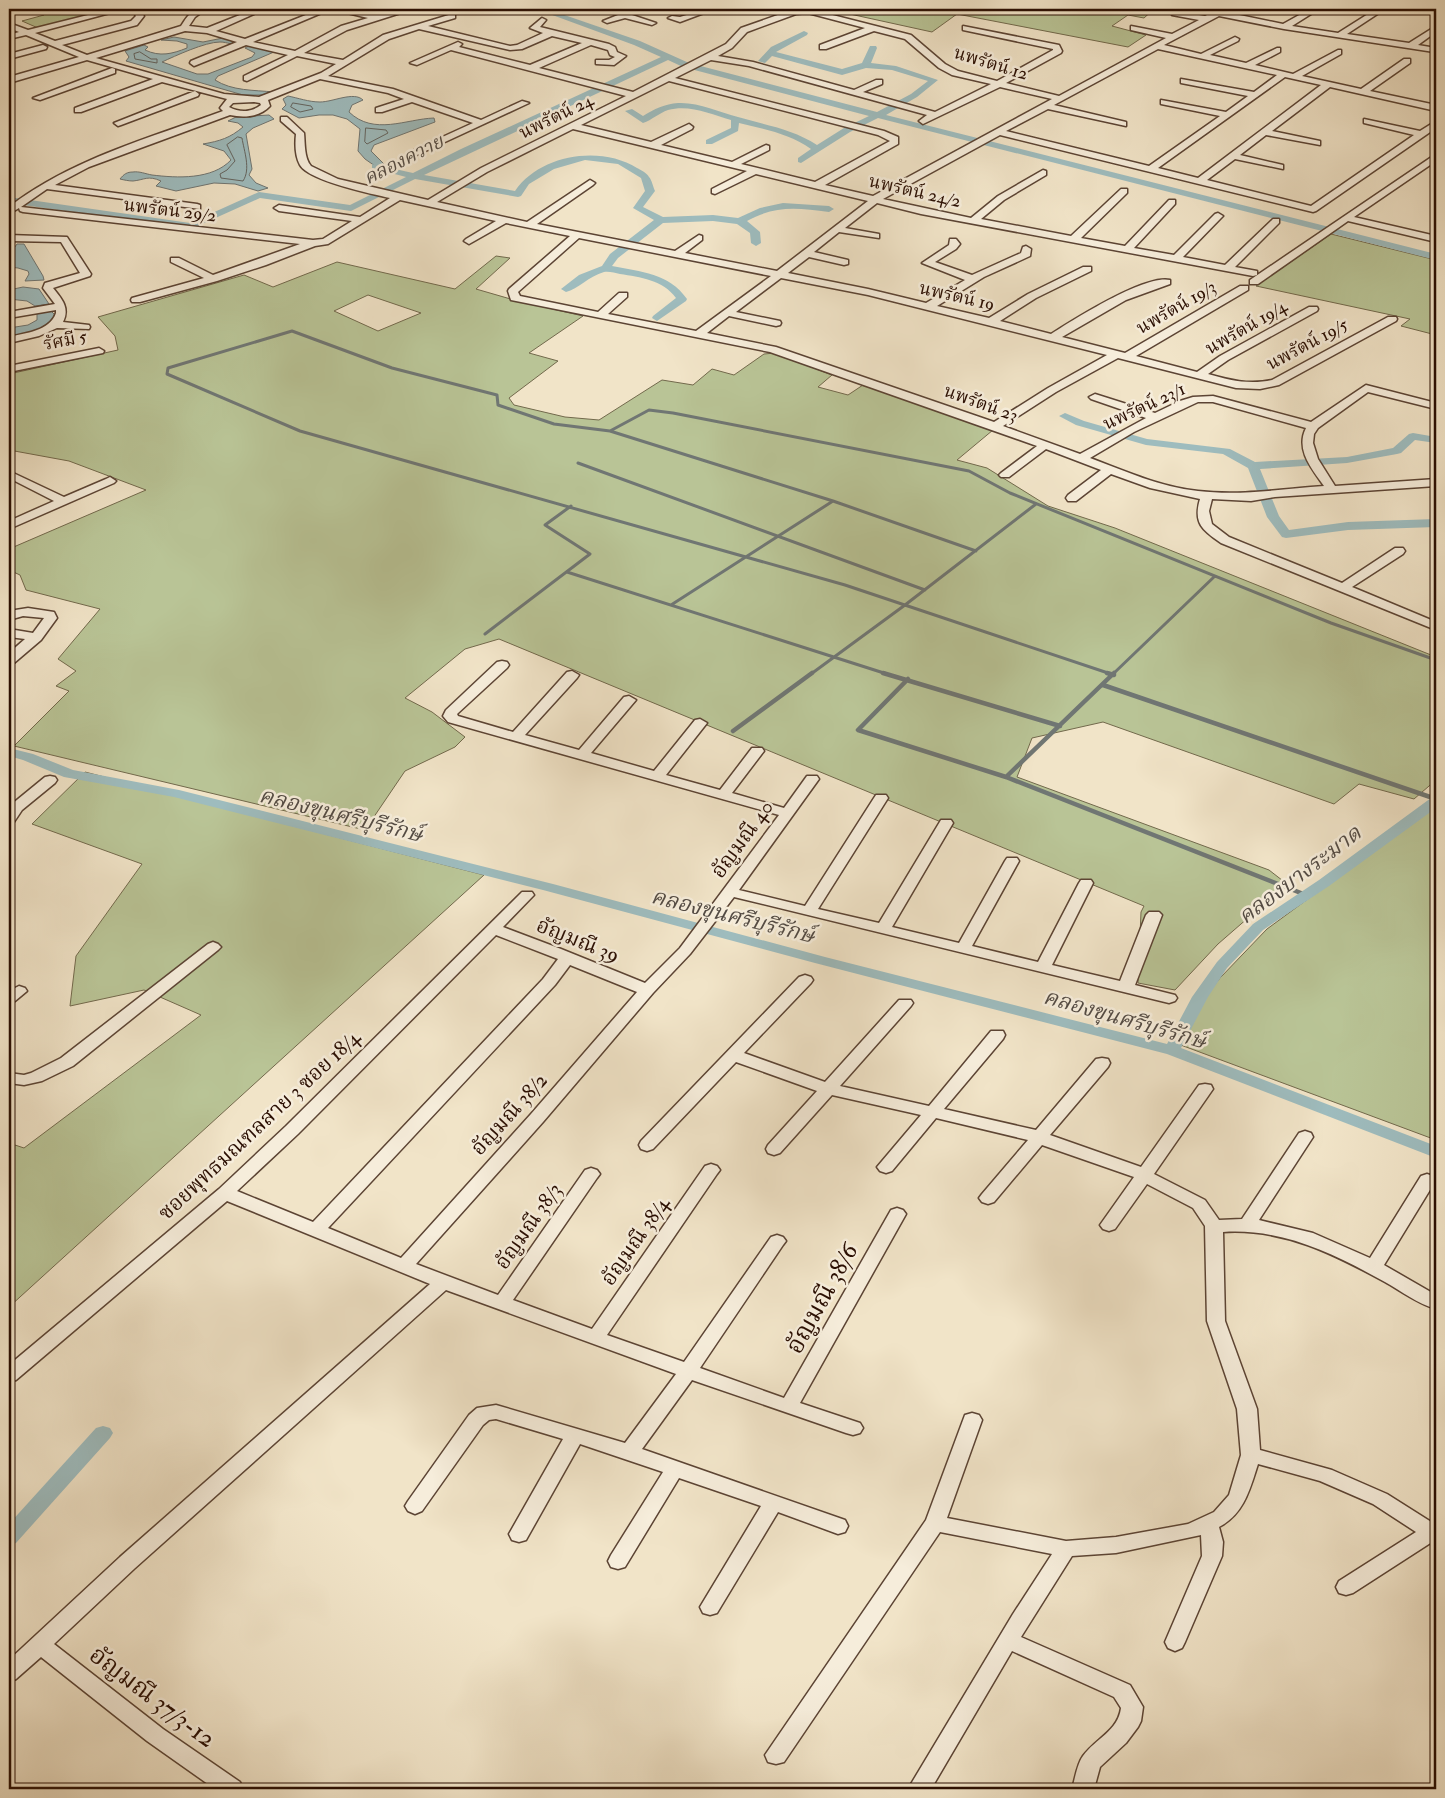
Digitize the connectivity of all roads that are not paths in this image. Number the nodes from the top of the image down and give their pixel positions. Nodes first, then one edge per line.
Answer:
1 (121, 9) edge
2 (134, 9) edge
3 (202, 9) edge
4 (261, 9) edge
5 (327, 9) edge
6 (342, 9) edge
7 (404, 9) edge
8 (610, 9) edge
9 (639, 9) edge
10 (675, 9) edge
11 (1315, 9) edge
12 (1381, 9) edge
13 (1221, 11) edge
14 (1175, 13) dead end
15 (625, 14) junction
16 (452, 16) dead end
17 (375, 17) junction
18 (672, 18) dead end
19 (1206, 19) junction
20 (542, 20) dead end
21 (607, 20) dead end
22 (652, 23) dead end
23 (9, 25) edge
24 (418, 26) junction
25 (1284, 27) junction
26 (184, 28) junction
27 (874, 28) junction
28 (966, 28) dead end
29 (1134, 28) dead end
30 (1436, 28) edge
31 (208, 31) junction
32 (26, 32) junction
33 (550, 33) junction
34 (11, 35) edge
35 (1340, 35) junction
36 (1173, 37) junction
37 (471, 39) junction
38 (1235, 39) dead end
39 (591, 42) junction
40 (246, 43) junction
41 (55, 44) junction
42 (1156, 46) junction
43 (1411, 46) junction
44 (43, 47) junction
45 (823, 47) dead end
46 (450, 48) junction
47 (1277, 50) dead end
48 (1434, 50) dead end
49 (1338, 52) dead end
50 (297, 54) junction
51 (9, 57) edge
52 (710, 57) junction
53 (1201, 57) junction
54 (87, 58) junction
55 (75, 61) junction
56 (1407, 61) dead end
57 (599, 62) dead end
58 (699, 62) joint
59 (194, 63) dead end
60 (346, 63) junction
61 (414, 63) dead end
62 (1246, 67) junction
63 (531, 68) junction
64 (112, 71) junction
65 (1283, 75) junction
66 (321, 77) junction
67 (1294, 77) junction
68 (162, 78) junction
69 (247, 78) dead end
70 (667, 78) junction
71 (9, 80) edge
72 (1184, 81) dead end
73 (152, 82) junction
74 (878, 82) dead end
75 (998, 84) junction
76 (1327, 85) junction
77 (1362, 92) junction
78 (854, 93) junction
79 (195, 94) junction
80 (634, 95) junction
81 (1256, 95) junction
82 (37, 98) dead end
83 (242, 99) junction
84 (412, 99) junction
85 (1061, 99) junction
86 (260, 100) junction
87 (1164, 102) dead end
88 (526, 103) dead end
89 (1047, 106) junction
90 (1436, 108) edge
91 (226, 109) junction
92 (78, 110) dead end
93 (379, 110) dead end
94 (1228, 114) junction
95 (936, 115) junction
96 (284, 119) dead end
97 (923, 121) dead end
98 (1367, 121) dead end
99 (118, 123) dead end
100 (481, 123) junction
101 (1123, 124) dead end
102 (1436, 124) edge
103 (572, 126) junction
104 (689, 127) dead end
105 (998, 132) junction
106 (1264, 132) junction
107 (1422, 134) junction
108 (1317, 143) dead end
109 (653, 145) junction
110 (766, 148) dead end
111 (417, 152) dead end
112 (1233, 156) junction
113 (1436, 157) edge
114 (734, 165) junction
115 (1280, 167) dead end
116 (756, 170) junction
117 (1150, 170) junction
118 (1043, 173) dead end
119 (1199, 182) junction
120 (590, 183) dead end
121 (817, 185) junction
122 (45, 186) junction
123 (715, 191) dead end
124 (1124, 191) dead end
125 (399, 197) junction
126 (875, 199) junction
127 (1172, 202) dead end
128 (21, 203) junction
129 (430, 203) junction
130 (197, 207) dead end
131 (279, 208) dead end
132 (9, 211) edge
133 (1218, 216) dead end
134 (505, 218) junction
135 (362, 220) junction
136 (973, 221) junction
137 (1276, 221) dead end
138 (1343, 222) junction
139 (530, 224) junction
140 (836, 229) junction
141 (577, 235) junction
142 (876, 236) dead end
143 (9, 238) edge
144 (699, 238) dead end
145 (1074, 239) junction
146 (1436, 239) edge
147 (469, 241) dead end
148 (954, 241) dead end
149 (313, 243) junction
150 (1026, 249) dead end
151 (1127, 250) junction
152 (806, 253) junction
153 (676, 255) junction
154 (1176, 259) junction
155 (175, 260) dead end
156 (844, 262) dead end
157 (1228, 268) junction
158 (1087, 269) dead end
159 (779, 276) junction
160 (213, 279) junction
161 (973, 279) junction
162 (1166, 282) dead end
163 (1244, 288) dead end
164 (623, 295) dead end
165 (136, 300) dead end
166 (60, 306) junction
167 (927, 307) junction
168 (1313, 309) dead end
169 (728, 313) junction
170 (9, 315) edge
171 (599, 316) junction
172 (1392, 319) dead end
173 (992, 322) junction
174 (776, 323) dead end
175 (57, 325) junction
176 (85, 327) dead end
177 (699, 334) junction
178 (1052, 338) junction
179 (9, 340) edge
180 (99, 351) dead end
181 (1121, 356) junction
182 (9, 369) edge
183 (1198, 376) junction
184 (1095, 397) dead end
185 (1436, 406) edge
186 (1155, 417) junction
187 (995, 426) junction
188 (1313, 426) junction
189 (1045, 444) junction
190 (1081, 458) junction
191 (1110, 469) junction
192 (9, 474) edge
193 (1005, 475) dead end
194 (110, 481) dead end
195 (1436, 483) edge
196 (1332, 490) junction
197 (1207, 495) junction
198 (1072, 498) dead end
199 (64, 501) junction
200 (9, 525) edge
201 (1399, 551) dead end
202 (1343, 588) junction
203 (9, 616) edge
204 (1436, 626) edge
205 (9, 633) edge
206 (36, 637) junction
207 (9, 660) edge
208 (502, 665) dead end
209 (572, 675) dead end
210 (629, 700) dead end
211 (700, 723) dead end
212 (515, 738) junction
213 (757, 751) dead end
214 (581, 756) junction
215 (657, 776) junction
216 (812, 779) dead end
217 (50, 780) dead end
218 (724, 796) junction
219 (881, 798) dead end
220 (787, 813) junction
221 (9, 819) edge
222 (946, 823) dead end
223 (1012, 861) dead end
224 (1086, 882) dead end
225 (527, 895) dead end
226 (727, 896) junction
227 (809, 911) junction
228 (1154, 915) dead end
229 (493, 929) junction
230 (883, 929) junction
231 (213, 947) dead end
232 (964, 947) junction
233 (568, 958) junction
234 (1043, 968) junction
235 (805, 980) dead end
236 (1126, 987) junction
237 (647, 990) junction
238 (1169, 998) dead end
239 (905, 1003) dead end
240 (997, 1035) dead end
241 (733, 1055) junction
242 (1102, 1063) dead end
243 (9, 1078) edge
244 (828, 1088) junction
245 (1205, 1089) dead end
246 (932, 1112) junction
247 (1305, 1137) dead end
248 (1039, 1138) junction
249 (647, 1145) dead end
250 (774, 1149) dead end
251 (886, 1167) dead end
252 (711, 1170) dead end
253 (591, 1174) dead end
254 (1144, 1176) junction
255 (1428, 1180) dead end
256 (225, 1193) junction
257 (988, 1198) dead end
258 (897, 1214) dead end
259 (1109, 1225) dead end
260 (1247, 1225) junction
261 (1214, 1226) junction
262 (316, 1230) junction
263 (776, 1241) dead end
264 (404, 1266) junction
265 (1373, 1268) junction
266 (443, 1282) junction
267 (1436, 1303) edge
268 (501, 1304) junction
269 (596, 1337) junction
270 (689, 1370) junction
271 (9, 1374) edge
272 (788, 1407) junction
273 (972, 1420) dead end
274 (853, 1428) dead end
275 (575, 1436) junction
276 (629, 1452) junction
277 (1251, 1455) junction
278 (675, 1468) junction
279 (773, 1503) junction
280 (415, 1506) dead end
281 (935, 1522) junction
282 (1208, 1523) junction
283 (838, 1526) dead end
284 (518, 1534) dead end
285 (1434, 1534) edge
286 (1066, 1549) junction
287 (618, 1561) dead end
288 (1346, 1586) dead end
289 (710, 1607) dead end
290 (1008, 1640) junction
291 (1175, 1642) dead end
292 (41, 1645) junction
293 (9, 1673) edge
294 (776, 1755) dead end
295 (232, 1789) edge
296 (919, 1789) edge
297 (1083, 1789) edge

1 - 32 street
2 - 41 street
3 - 26 street
4 - 31 street
5 - 40 street
6 - 17 street
7 - 17 street
8 - 15 street
9 - 15 street
10 - 18 street
11 - 25 street
12 - 35 street
13 - 19 street
13 - 25 street
14 - 19 street
15 - 21 street
15 - 22 street
16 - 24 street
17 - 50 street
19 - 36 street
20 - 33 street
23 - 32 street
24 - 37 street
24 - 60 street
25 - 35 street
26 - 31 street
26 - 54 street
27 - 45 street
27 - 52 street, นพรัตน์ 12
27 - 75 street, นพรัตน์ 12
28 - 75 street
29 - 36 street
30 - 43 street
31 - 40 street
32 - 34 street
32 - 41 street
33 - 37 street
33 - 39 street
34 - 44 street
35 - 43 street
36 - 42 street
37 - 46 street
38 - 53 street
39 - 57 street
39 - 63 street
40 - 50 street
40 - 59 street
41 - 54 street
42 - 53 street
42 - 85 street
43 - 48 street
44 - 51 street
44 - 55 street
46 - 61 street
46 - 63 street
47 - 62 street
49 - 67 street
50 - 60 street
50 - 69 street
52 - 58 street, นพรัตน์ 12
52 - 78 street
53 - 62 street
54 - 55 street
54 - 68 street
55 - 64 street
55 - 71 street
56 - 77 street
58 - 70 street, นพรัตน์ 24
60 - 66 street
62 - 65 street
63 - 80 street
64 - 73 street
64 - 82 street
65 - 67 street
65 - 81 street
66 - 84 street
66 - 86 street
67 - 76 street
68 - 73 street
68 - 83 street
70 - 80 street, นพรัตน์ 24
70 - 121 street
72 - 81 street
73 - 79 street
73 - 92 street
74 - 78 street
75 - 85 street, นพรัตน์ 12
75 - 95 street
76 - 77 street
76 - 106 street
77 - 90 street
78 - 95 street
79 - 91 street
79 - 99 street
80 - 103 street, นพรัตน์ 24
81 - 94 street
83 - 86 street
83 - 91 street
84 - 93 street
84 - 100 street
85 - 89 street
86 - 91 street
87 - 94 street
88 - 100 street
89 - 101 street
89 - 105 street
91 - 122 street
94 - 117 street
95 - 97 street
96 - 125 street, นพรัตน์ 19
98 - 107 street
100 - 111 street
102 - 107 street
103 - 109 street, นพรัตน์ 24/2
103 - 129 street, นพรัตน์ 24
104 - 109 street
105 - 117 street
105 - 126 street
106 - 108 street
106 - 112 street
107 - 119 street
109 - 114 street, นพรัตน์ 24/2
110 - 114 street
112 - 115 street
112 - 119 street
113 - 138 street
114 - 116 street, นพรัตน์ 24/2
116 - 121 street, นพรัตน์ 24/2
116 - 123 street
117 - 119 street
118 - 136 street
120 - 139 street
121 - 126 street, นพรัตน์ 24/2
122 - 128 street
122 - 130 street
124 - 145 street
125 - 129 street, นพรัตน์ 19
125 - 135 street
126 - 136 street, นพรัตน์ 24/2
126 - 140 street
127 - 151 street
128 - 132 street
128 - 149 street, นพรัตน์ 29/2
129 - 134 street, นพรัตน์ 19
131 - 135 street
133 - 154 street
134 - 139 street, นพรัตน์ 19
134 - 147 street
135 - 149 street
136 - 145 street, นพรัตน์ 24/2
137 - 157 street
138 - 146 street
138 - 157 street, นพรัตน์ 24/2
139 - 141 street, นพรัตน์ 19
140 - 142 street
140 - 152 street
141 - 153 street, นพรัตน์ 19
141 - 171 street, นพรัตน์ 23
143 - 166 street
144 - 153 street
145 - 151 street, นพรัตน์ 24/2
148 - 161 street
149 - 160 street
150 - 161 street
151 - 154 street, นพรัตน์ 24/2
152 - 156 street
152 - 159 street
153 - 159 street, นพรัตน์ 19
154 - 157 street, นพรัตน์ 24/2
155 - 160 street
158 - 173 street
159 - 167 street, นพรัตน์ 19
159 - 169 street
160 - 165 street
161 - 167 street
162 - 178 street
163 - 181 street, นพรัตน์ 19/3
164 - 171 street
166 - 170 street
166 - 175 street
167 - 173 street, นพรัตน์ 19
168 - 183 street, นพรัตน์ 19/4
169 - 174 street
169 - 177 street
171 - 177 street, นพรัตน์ 23
172 - 183 street, นพรัตน์ 19/5
173 - 178 street, นพรัตน์ 19
175 - 176 street
175 - 179 street
177 - 187 street, นพรัตน์ 23
178 - 181 street, นพรัตน์ 19
180 - 182 street, รัศมี 5
181 - 183 street, นพรัตน์ 19
181 - 187 street, นพรัตน์ 19/3
184 - 186 street
185 - 188 street
186 - 188 street, นพรัตน์ 23/1
186 - 190 street, นพรัตน์ 23/1
187 - 189 street, นพรัตน์ 23
188 - 196 street
189 - 190 street, นพรัตน์ 23
189 - 193 street
190 - 191 street, นพรัตน์ 23
191 - 197 street, นพรัตน์ 23
191 - 198 street
192 - 199 street
194 - 199 street
195 - 196 street, นพรัตน์ 23
196 - 197 street, นพรัตน์ 23
197 - 202 street
199 - 200 street
201 - 202 street
202 - 204 street
203 - 206 street
205 - 206 street
206 - 207 street
208 - 212 street
209 - 212 street
210 - 214 street
211 - 215 street
212 - 214 street
213 - 218 street
214 - 215 street
215 - 218 street
216 - 220 street, อัญมณี 40
217 - 221 street
218 - 220 street
219 - 227 street
220 - 226 street, อัญมณี 40
222 - 230 street
223 - 232 street
224 - 234 street
225 - 229 street, ซอยพุทธมณฑลสาย 3 ซอย 18/4
226 - 227 street
226 - 237 street, อัญมณี 40
227 - 230 street
228 - 236 street
229 - 233 street, อัญมณี 39
229 - 256 street, ซอยพุทธมณฑลสาย 3 ซอย 18/4
230 - 232 street
231 - 243 street
232 - 234 street
233 - 237 street, อัญมณี 39
233 - 262 street
234 - 236 street
235 - 241 street
236 - 238 street
237 - 264 street, อัญมณี 38/2
239 - 244 street
240 - 246 street
241 - 244 street
241 - 249 street
242 - 248 street
244 - 246 street
244 - 250 street
245 - 254 street
246 - 248 street
246 - 251 street
247 - 260 street
248 - 254 street
248 - 257 street
252 - 269 street, อัญมณี 38/4
253 - 268 street, อัญมณี 38/3
254 - 259 street
254 - 261 street
255 - 265 street
256 - 262 street
256 - 271 street, ซอยพุทธมณฑลสาย 3 ซอย 18/4
258 - 272 street, อัญมณี 38/6
260 - 261 street
260 - 265 street
261 - 277 street
262 - 264 street
263 - 270 street
264 - 266 street
265 - 267 street
266 - 268 street
266 - 292 street
268 - 269 street
269 - 270 street
270 - 272 street
270 - 276 street
272 - 274 street
273 - 281 street
275 - 276 street
275 - 280 street
275 - 284 street
276 - 278 street
277 - 282 street
277 - 285 street
278 - 279 street
278 - 287 street
279 - 283 street
279 - 289 street
281 - 286 street
281 - 294 street
282 - 286 street
282 - 291 street
285 - 288 street
286 - 290 street
290 - 296 street
290 - 297 street
292 - 293 street
292 - 295 street, อัญมณี 37/3-12

